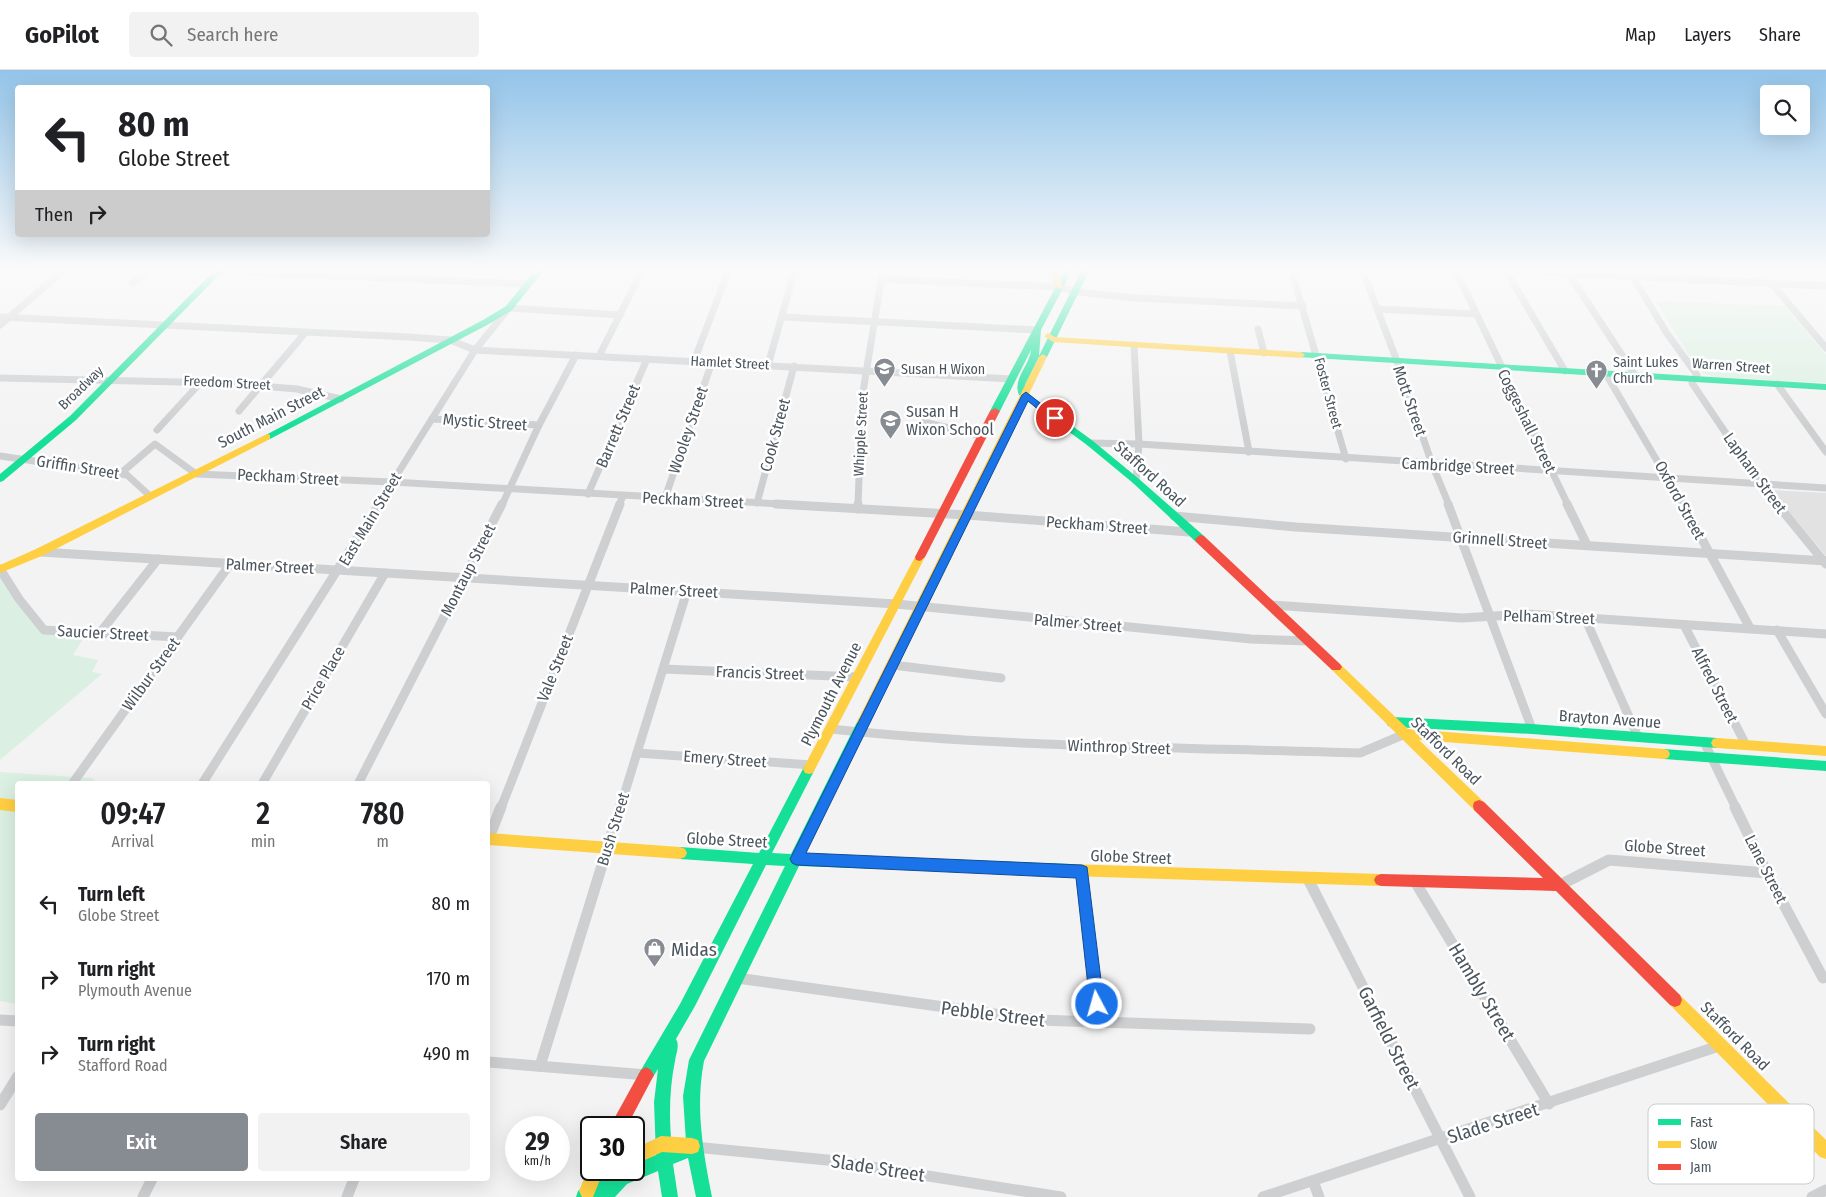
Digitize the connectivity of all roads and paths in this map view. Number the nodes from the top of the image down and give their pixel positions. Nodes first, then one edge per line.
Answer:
1 (874, 321) edge
2 (102, 322) edge
3 (167, 322) edge
4 (487, 322) edge
5 (498, 322) edge
6 (616, 322) edge
7 (709, 322) edge
8 (781, 322) edge
9 (885, 322) edge
10 (1041, 322) edge
11 (1062, 322) edge
12 (1308, 322) edge
13 (1383, 322) edge
14 (1479, 322) edge
15 (1536, 322) edge
16 (1600, 322) edge
17 (1660, 322) edge
18 (1804, 322) edge
19 (165, 324) junction
20 (1258, 329) dead end
21 (1037, 330) junction
22 (305, 333) junction
23 (1053, 339) junction
24 (450, 340) junction
25 (1134, 345) junction
26 (1826, 348) edge
27 (475, 350) junction
28 (1230, 351) junction
29 (1264, 353) junction
30 (576, 356) junction
31 (598, 356) junction
32 (1318, 356) junction
33 (647, 359) junction
34 (694, 361) junction
35 (1397, 361) junction
36 (712, 362) junction
37 (768, 365) junction
38 (794, 366) junction
39 (1501, 367) junction
40 (866, 370) junction
41 (1565, 371) junction
42 (1606, 374) junction
43 (1635, 375) junction
44 (0, 378) edge
45 (112, 379) junction
46 (1012, 379) junction
47 (1695, 379) junction
48 (201, 382) junction
49 (1777, 384) junction
50 (261, 386) junction
51 (1826, 387) edge
52 (1026, 395) junction
53 (341, 399) junction
54 (239, 411) dead end
55 (432, 418) junction
56 (924, 422) dead end
57 (539, 426) junction
58 (157, 430) dead end
59 (982, 436) junction
60 (1090, 443) junction
61 (1139, 444) junction
62 (1249, 452) junction
63 (1826, 452) edge
64 (0, 456) edge
65 (25, 459) junction
66 (1346, 459) junction
67 (1432, 464) junction
68 (1551, 471) junction
69 (120, 474) junction
70 (196, 474) junction
71 (1668, 479) junction
72 (0, 480) edge
73 (1136, 481) junction
74 (392, 482) junction
75 (1760, 484) junction
76 (1826, 488) edge
77 (510, 489) junction
78 (588, 494) junction
79 (149, 495) junction
80 (623, 496) junction
81 (665, 498) junction
82 (757, 503) junction
83 (858, 509) junction
84 (942, 514) junction
85 (966, 515) junction
86 (1174, 516) junction
87 (1189, 532) junction
88 (1462, 537) junction
89 (1588, 545) junction
90 (40, 552) junction
91 (1710, 554) junction
92 (158, 559) junction
93 (1825, 562) edge
94 (230, 564) junction
95 (0, 569) edge
96 (338, 570) junction
97 (385, 573) junction
98 (464, 578) junction
99 (589, 585) junction
100 (687, 591) junction
101 (896, 604) junction
102 (1272, 605) junction
103 (921, 607) junction
104 (1491, 615) junction
105 (1585, 618) junction
106 (1684, 625) junction
107 (1750, 628) junction
108 (1777, 630) junction
109 (99, 634) junction
110 (1826, 634) edge
111 (178, 637) junction
112 (1308, 641) junction
113 (892, 665) junction
114 (663, 669) junction
115 (857, 677) junction
116 (1001, 678) dead end
117 (1826, 714) edge
118 (1392, 722) junction
119 (830, 729) junction
120 (1532, 729) junction
121 (859, 733) junction
122 (1405, 734) junction
123 (1638, 737) junction
124 (1704, 742) junction
125 (1746, 745) junction
126 (1826, 751) edge
127 (637, 752) junction
128 (1712, 758) junction
129 (812, 764) junction
130 (1826, 766) edge
131 (74, 781) edge
132 (204, 781) edge
133 (264, 781) edge
134 (360, 781) edge
135 (0, 804) edge
136 (15, 806) edge
137 (490, 835) edge
138 (490, 840) edge
139 (607, 849) junction
140 (763, 859) junction
141 (796, 859) junction
142 (1082, 872) junction
143 (1767, 873) junction
144 (1308, 879) junction
145 (1414, 880) junction
146 (1560, 885) junction
147 (737, 978) junction
148 (1823, 978) dead end
149 (690, 1000) junction
150 (0, 1020) edge
151 (15, 1022) edge
152 (1099, 1023) junction
153 (1310, 1029) dead end
154 (1722, 1045) junction
155 (490, 1062) edge
156 (540, 1066) junction
157 (646, 1075) junction
158 (663, 1078) junction
159 (15, 1081) edge
160 (1549, 1104) junction
161 (1780, 1104) edge
162 (0, 1105) edge
163 (624, 1116) edge
164 (1814, 1138) edge
165 (1442, 1140) junction
166 (661, 1144) junction
167 (694, 1147) junction
168 (1826, 1150) edge
169 (645, 1152) edge
170 (664, 1161) junction
171 (151, 1181) edge
172 (353, 1181) edge
173 (591, 1181) edge
174 (602, 1181) edge
175 (1313, 1181) junction
176 (1826, 1190) edge
177 (1021, 1194) edge
178 (143, 1197) edge
179 (347, 1197) edge
180 (584, 1197) edge
181 (604, 1197) edge
182 (670, 1197) edge
183 (704, 1197) edge
184 (1061, 1197) edge
185 (1263, 1197) edge
186 (1320, 1197) edge
187 (1470, 1197) edge
188 (1812, 1197) edge

1 - 40 street, Whipple Street
2 - 19 street
3 - 19 main road, Broadway
4 - 24 main road, South Main Street
5 - 27 street, East Main Street
6 - 31 street
7 - 34 street
8 - 37 street
9 - 21 street
10 - 21 main road, Plymouth Avenue
11 - 23 main road
12 - 32 street, Foster Street
13 - 35 street, Mott Street
14 - 39 street, Coggeshall Street
15 - 41 street
16 - 43 street
17 - 47 street
18 - 26 street
19 - 22 street
19 - 45 main road, Broadway
20 - 29 street
21 - 23 main road, Warren Street
21 - 46 main road, Plymouth Avenue
21 - 52 main road
22 - 24 street
22 - 50 street
23 - 25 main road, Warren Street
23 - 52 main road
24 - 27 street, Hamlet Street
24 - 53 main road, South Main Street
25 - 28 main road, Warren Street
25 - 61 street
27 - 30 street, Hamlet Street
27 - 55 street, East Main Street
28 - 29 main road, Warren Street
28 - 62 street
29 - 32 main road, Warren Street
30 - 31 street, Hamlet Street
30 - 57 street, Montaup Street
31 - 33 street, Hamlet Street
32 - 35 main road, Warren Street
32 - 66 street, Foster Street
33 - 34 street, Hamlet Street
33 - 78 street, Barrett Street
34 - 36 street, Hamlet Street
35 - 39 main road, Warren Street
35 - 67 street, Mott Street
36 - 37 street, Hamlet Street
36 - 81 street, Wooley Street
37 - 38 street, Hamlet Street
38 - 40 street, Hamlet Street
38 - 82 street, Cook Street
39 - 41 main road, Warren Street
39 - 68 street, Coggeshall Street
40 - 46 street, Hamlet Street
40 - 83 street, Whipple Street
41 - 42 main road, Warren Street
42 - 43 main road, Warren Street
42 - 71 street, Oxford Street
43 - 47 main road, Warren Street
44 - 45 street, Freedom Street
45 - 48 street, Freedom Street
45 - 65 main road, Broadway
46 - 59 main road, Plymouth Avenue
47 - 49 main road, Warren Street
47 - 75 street, Lapham Street
48 - 50 street, Freedom Street
48 - 58 street
49 - 51 main road, Warren Street
49 - 63 street
50 - 53 street, Freedom Street
50 - 54 street
52 - 60 main road, Stafford Road
52 - 85 main road
53 - 70 main road, South Main Street
55 - 57 street, Mystic Street
55 - 74 street, East Main Street
56 - 59 street
57 - 77 street, Montaup Street
59 - 84 main road, Plymouth Avenue
60 - 61 street, Cambridge Street
60 - 73 main road, Stafford Road
61 - 62 street, Cambridge Street
61 - 73 street
62 - 66 street, Cambridge Street
64 - 65 street, Griffin Street
65 - 69 street, Griffin Street
65 - 72 main road, Broadway
66 - 67 street, Cambridge Street
67 - 68 street, Cambridge Street
67 - 88 street, Mott Street
68 - 71 street, Cambridge Street
68 - 89 street, Coggeshall Street
69 - 70 street
69 - 79 street, Griffin Street
70 - 74 street, Peckham Street
70 - 79 main road, South Main Street
71 - 75 street, Cambridge Street
71 - 91 street, Oxford Street
73 - 86 main road, Stafford Road
74 - 77 street, Peckham Street
74 - 96 street, East Main Street
75 - 76 street, Cambridge Street
75 - 93 street, Lapham Street
77 - 78 street, Peckham Street
77 - 98 street, Montaup Street
78 - 80 street, Peckham Street
79 - 90 main road, South Main Street
80 - 81 street, Peckham Street
80 - 99 street, Vale Street
81 - 82 street, Peckham Street
82 - 83 street, Peckham Street
83 - 84 street, Peckham Street
84 - 85 street, Peckham Street
84 - 101 main road, Plymouth Avenue
85 - 87 street, Peckham Street
85 - 103 main road
86 - 87 main road, Stafford Road
86 - 88 street, Grinnell Street
87 - 102 main road, Stafford Road
88 - 89 street, Grinnell Street
88 - 104 street, Mott Street
89 - 91 street, Grinnell Street
90 - 92 street, Palmer Street
90 - 95 main road, South Main Street
91 - 93 street, Grinnell Street
91 - 107 street, Oxford Street
92 - 94 street, Palmer Street
92 - 109 street
94 - 96 street, Palmer Street
94 - 111 street, Wilbur Street
95 - 109 street, Saucier Street
96 - 97 street, Palmer Street
96 - 132 street, East Main Street
97 - 98 street, Palmer Street
97 - 133 street, Price Place
98 - 99 street, Palmer Street
98 - 134 street, Montaup Street
99 - 100 street, Palmer Street
99 - 137 street, Vale Street
100 - 101 street, Palmer Street
100 - 114 street, Bush Street
101 - 103 street, Palmer Street
101 - 115 main road, Plymouth Avenue
102 - 104 street, Pelham Street
102 - 112 main road, Stafford Road
103 - 112 street, Palmer Street
103 - 113 main road
104 - 105 street, Pelham Street
104 - 120 street, Mott Street
105 - 106 street, Pelham Street
105 - 123 street
106 - 107 street, Pelham Street
106 - 125 street, Alfred Street
107 - 108 street, Pelham Street
108 - 110 street, Pelham Street
108 - 117 street
109 - 111 street, Saucier Street
111 - 131 street, Wilbur Street
112 - 118 main road, Stafford Road
113 - 116 street
113 - 121 main road
114 - 115 street, Francis Street
114 - 127 street, Bush Street
115 - 119 main road, Plymouth Avenue
118 - 120 main road, Brayton Avenue
118 - 122 main road, Stafford Road
119 - 121 street, Winthrop Street
119 - 129 main road, Plymouth Avenue
120 - 123 main road, Brayton Avenue
121 - 122 street, Winthrop Street
121 - 141 main road
122 - 128 main road, Brayton Avenue
122 - 146 main road, Stafford Road
123 - 124 main road, Brayton Avenue
124 - 125 main road, Brayton Avenue
124 - 128 street, Lane Street
125 - 126 main road, Brayton Avenue
127 - 129 street, Emery Street
127 - 139 street, Bush Street
128 - 130 main road, Brayton Avenue
128 - 143 street, Lane Street
129 - 140 main road, Plymouth Avenue
135 - 136 main road
138 - 139 main road, Globe Street
139 - 140 main road, Globe Street
139 - 156 street, Bush Street
140 - 141 main road, Globe Street
140 - 149 main road, Plymouth Avenue
141 - 142 main road, Globe Street
141 - 147 main road
142 - 144 main road, Globe Street
142 - 152 street
143 - 146 street, Globe Street
143 - 148 street, Lane Street
144 - 145 main road, Globe Street
144 - 165 street, Garfield Street
145 - 146 main road, Globe Street
145 - 160 street, Hambly Street
146 - 154 main road, Stafford Road
147 - 152 street, Pebble Street
147 - 167 main road
149 - 157 main road
149 - 158 main road, Plymouth Avenue
150 - 151 street
152 - 153 street, Pebble Street
154 - 160 street, Slade Street
154 - 161 main road, Stafford Road
155 - 156 street
156 - 157 street
157 - 158 street
157 - 163 main road
158 - 166 main road, Plymouth Avenue
159 - 162 street
160 - 165 street, Slade Street
164 - 168 main road, Stafford Road
165 - 175 street, Slade Street
165 - 187 street, Garfield Street
166 - 167 main road
166 - 169 main road
166 - 170 main road, Plymouth Avenue
167 - 170 main road
167 - 177 street, Slade Street
167 - 183 main road
170 - 181 main road
170 - 182 main road, Plymouth Avenue
171 - 178 street
172 - 179 street
173 - 180 main road
174 - 180 main road
175 - 185 street, Slade Street
175 - 186 street
176 - 188 street
177 - 184 street, Slade Street

